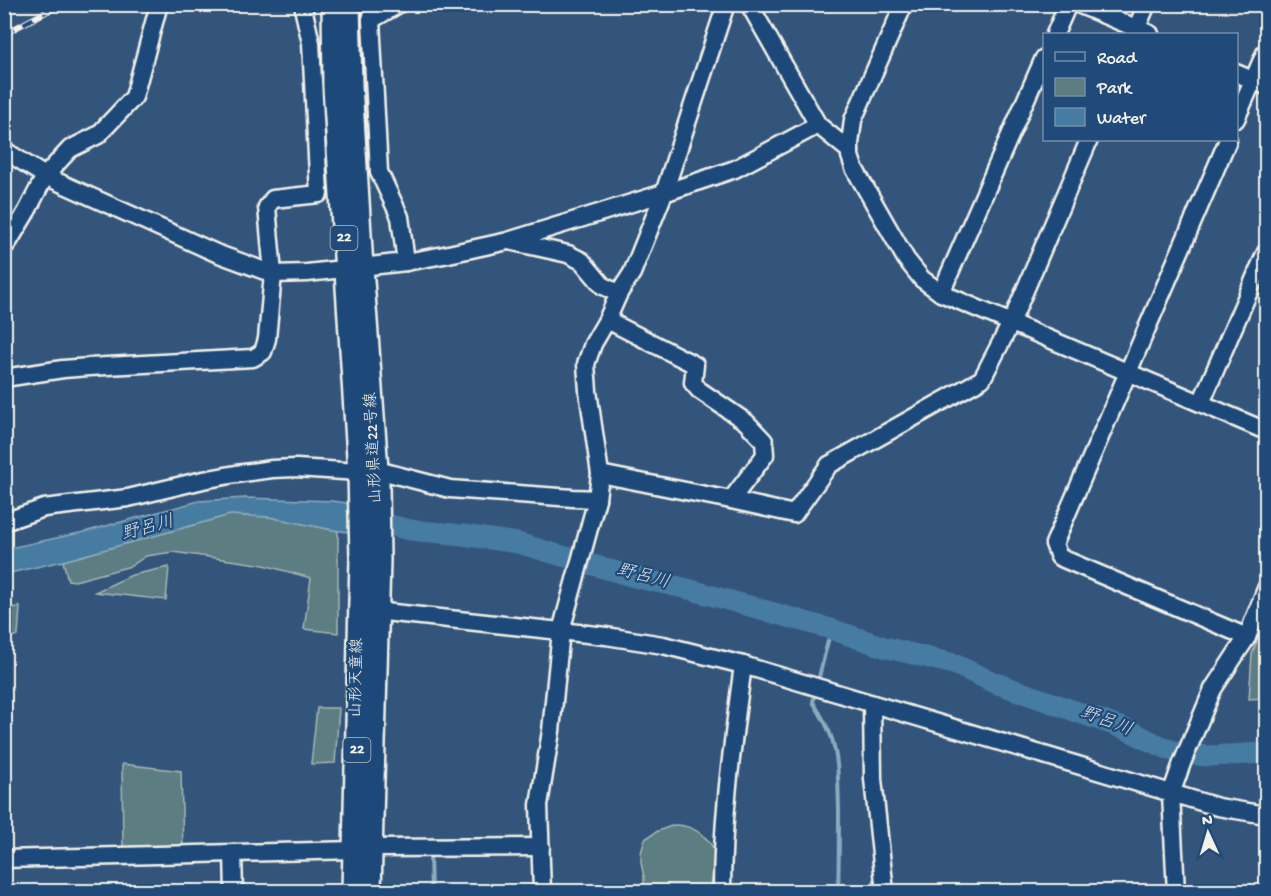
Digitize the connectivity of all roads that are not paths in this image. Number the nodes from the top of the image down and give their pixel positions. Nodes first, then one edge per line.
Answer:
1 (159, 4) edge
2 (304, 4) edge
3 (333, 4) edge
4 (349, 4) edge
5 (399, 4) edge
6 (726, 4) edge
7 (749, 4) edge
8 (904, 4) edge
9 (1068, 4) edge
10 (1078, 4) edge
11 (1147, 4) edge
12 (373, 12) edge
13 (1140, 32) edge
14 (1055, 33) edge
15 (1266, 51) edge
16 (1043, 60) edge
17 (1238, 74) edge
18 (1260, 83) edge
19 (1238, 116) edge
20 (818, 125) junction
21 (1089, 141) edge
22 (1228, 141) edge
23 (4, 150) edge
24 (850, 151) junction
25 (45, 176) junction
26 (664, 193) junction
27 (508, 241) junction
28 (4, 247) edge
29 (1266, 252) edge
30 (406, 262) junction
31 (354, 268) junction
32 (273, 274) junction
33 (619, 293) junction
34 (942, 293) junction
35 (607, 320) junction
36 (1011, 323) junction
37 (1126, 373) junction
38 (4, 378) edge
39 (1201, 403) junction
40 (1266, 431) edge
41 (600, 474) junction
42 (368, 477) junction
43 (597, 499) junction
44 (731, 500) junction
45 (4, 522) edge
46 (1266, 589) edge
47 (368, 610) junction
48 (561, 631) junction
49 (1247, 637) junction
50 (743, 665) junction
51 (872, 704) junction
52 (1172, 794) junction
53 (1266, 815) edge
54 (541, 847) junction
55 (363, 849) junction
56 (233, 853) junction
57 (4, 859) edge
58 (234, 891) edge
59 (353, 891) edge
60 (370, 891) edge
61 (542, 891) edge
62 (722, 891) edge
63 (885, 891) edge
64 (1176, 891) edge

1 - 25 street
2 - 32 street
3 - 31 main road, 山形県道22号線 / 22
4 - 31 main road, 山形県道22号線 / 22
5 - 12 street
6 - 26 street
7 - 20 street
8 - 24 street
9 - 14 street
10 - 13 street
11 - 13 street
12 - 30 street
15 - 18 street
16 - 34 street
17 - 18 street
18 - 19 street
20 - 24 street
20 - 26 street
21 - 36 street
22 - 37 street
23 - 25 street
24 - 34 street
25 - 28 street
25 - 32 street
26 - 27 street
26 - 33 street
27 - 30 street
27 - 33 street
29 - 39 street
30 - 31 street
31 - 32 street
31 - 42 main road, 山形県道22号線 / 22
32 - 38 street
33 - 35 street
34 - 36 street
35 - 41 street
35 - 44 street
36 - 37 street
36 - 44 street
37 - 39 street
37 - 49 street
39 - 40 street
41 - 43 street
41 - 44 street
42 - 43 street
42 - 45 street
42 - 47 main road, 山形県道22号線 / 22
43 - 48 street
46 - 49 street
47 - 48 street
47 - 55 main road, 山形天童線 / 22
48 - 50 street
48 - 54 street
49 - 52 street
50 - 51 street
50 - 62 street
51 - 52 street
51 - 63 street
52 - 53 street
52 - 64 street
54 - 55 street
54 - 61 street
55 - 56 street
55 - 59 main road, 山形天童線 / 22
55 - 60 main road, 22
56 - 57 street
56 - 58 street

